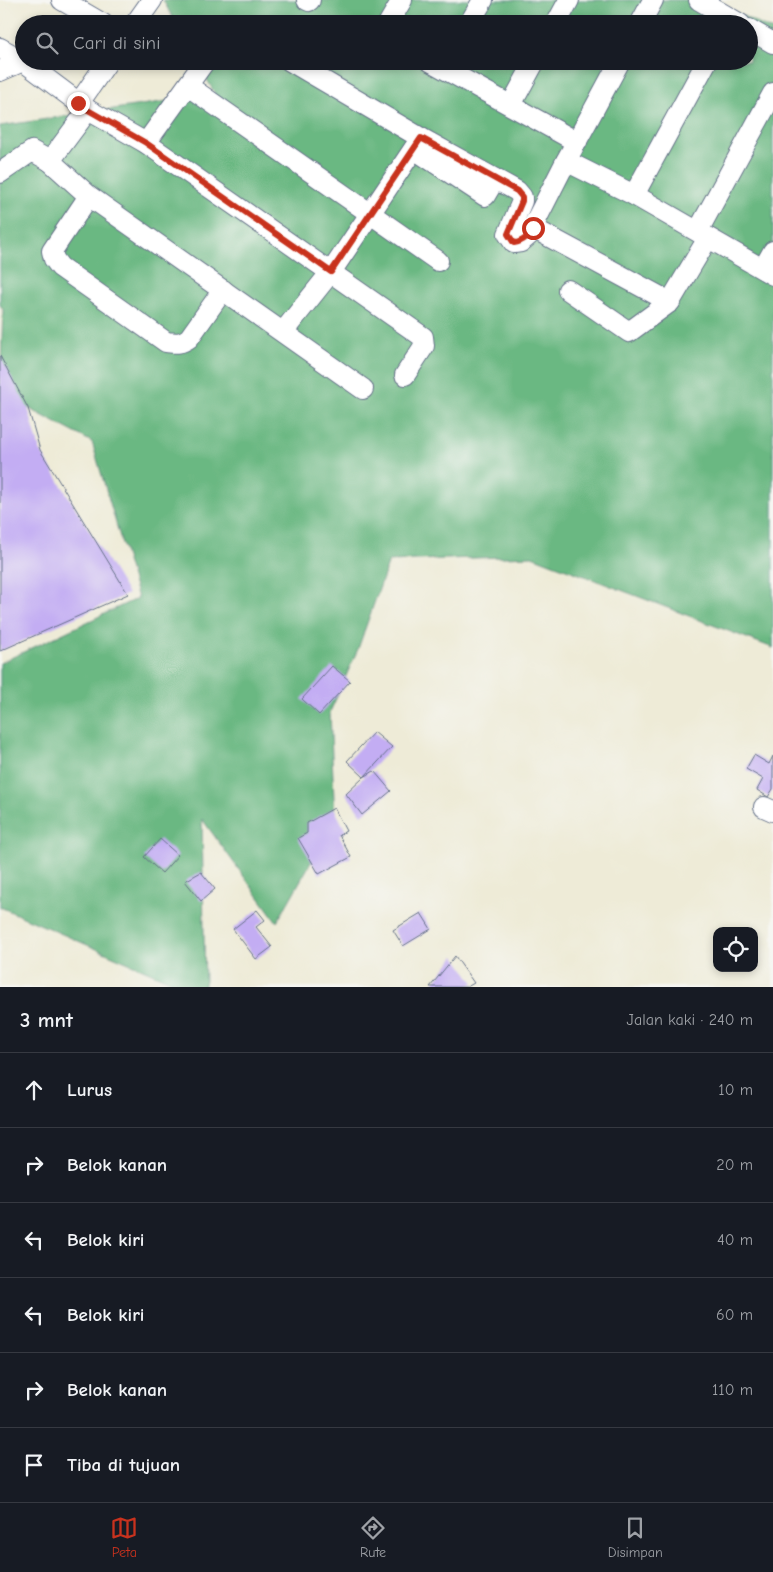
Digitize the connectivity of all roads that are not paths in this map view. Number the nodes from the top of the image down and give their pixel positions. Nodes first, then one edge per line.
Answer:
1 (62, 0) edge
2 (152, 0) edge
3 (402, 0) edge
4 (483, 0) edge
5 (569, 0) edge
6 (653, 0) edge
7 (88, 15) edge
8 (141, 15) edge
9 (393, 15) edge
10 (474, 15) edge
11 (561, 15) edge
12 (645, 15) edge
13 (758, 31) edge
14 (758, 34) edge
15 (773, 37) edge
16 (773, 43) edge
17 (0, 48) edge
18 (15, 56) edge
19 (15, 64) edge
20 (35, 70) edge
21 (103, 70) edge
22 (200, 70) edge
23 (304, 70) edge
24 (450, 70) edge
25 (530, 70) edge
26 (615, 70) edge
27 (703, 70) edge
28 (0, 71) edge
29 (188, 86) junction
30 (773, 93) edge
31 (511, 105) junction
32 (83, 106) junction
33 (577, 142) junction
34 (146, 143) junction
35 (417, 144) junction
36 (50, 161) junction
37 (566, 161) junction
38 (0, 173) edge
39 (634, 195) junction
40 (89, 196) junction
41 (371, 214) junction
42 (533, 228) junction
43 (703, 235) junction
44 (773, 251) edge
45 (438, 261) dead end
46 (331, 272) junction
47 (768, 272) edge
48 (224, 290) junction
49 (568, 290) dead end
50 (670, 302) junction
51 (283, 332) junction
52 (405, 375) dead end
53 (363, 389) dead end

1 - 7 street
2 - 8 street
3 - 9 street
4 - 10 street
5 - 11 street
6 - 12 street
13 - 15 street
14 - 16 street
17 - 18 street
19 - 28 street
20 - 32 street
21 - 32 street
22 - 29 street
23 - 35 street
24 - 31 street
25 - 31 street
26 - 33 street
27 - 39 street
29 - 34 street
29 - 41 street
30 - 43 street
31 - 33 street
32 - 34 street
32 - 36 street
33 - 37 street
34 - 46 street
35 - 41 street
35 - 42 street
36 - 38 street
36 - 40 street
37 - 39 street
37 - 42 street
39 - 43 street
40 - 48 street
40 - 48 street
41 - 45 street
41 - 46 street
42 - 50 street
43 - 47 street
43 - 50 street
44 - 47 street
46 - 51 street
46 - 52 street
48 - 51 street
49 - 50 street
51 - 53 street

